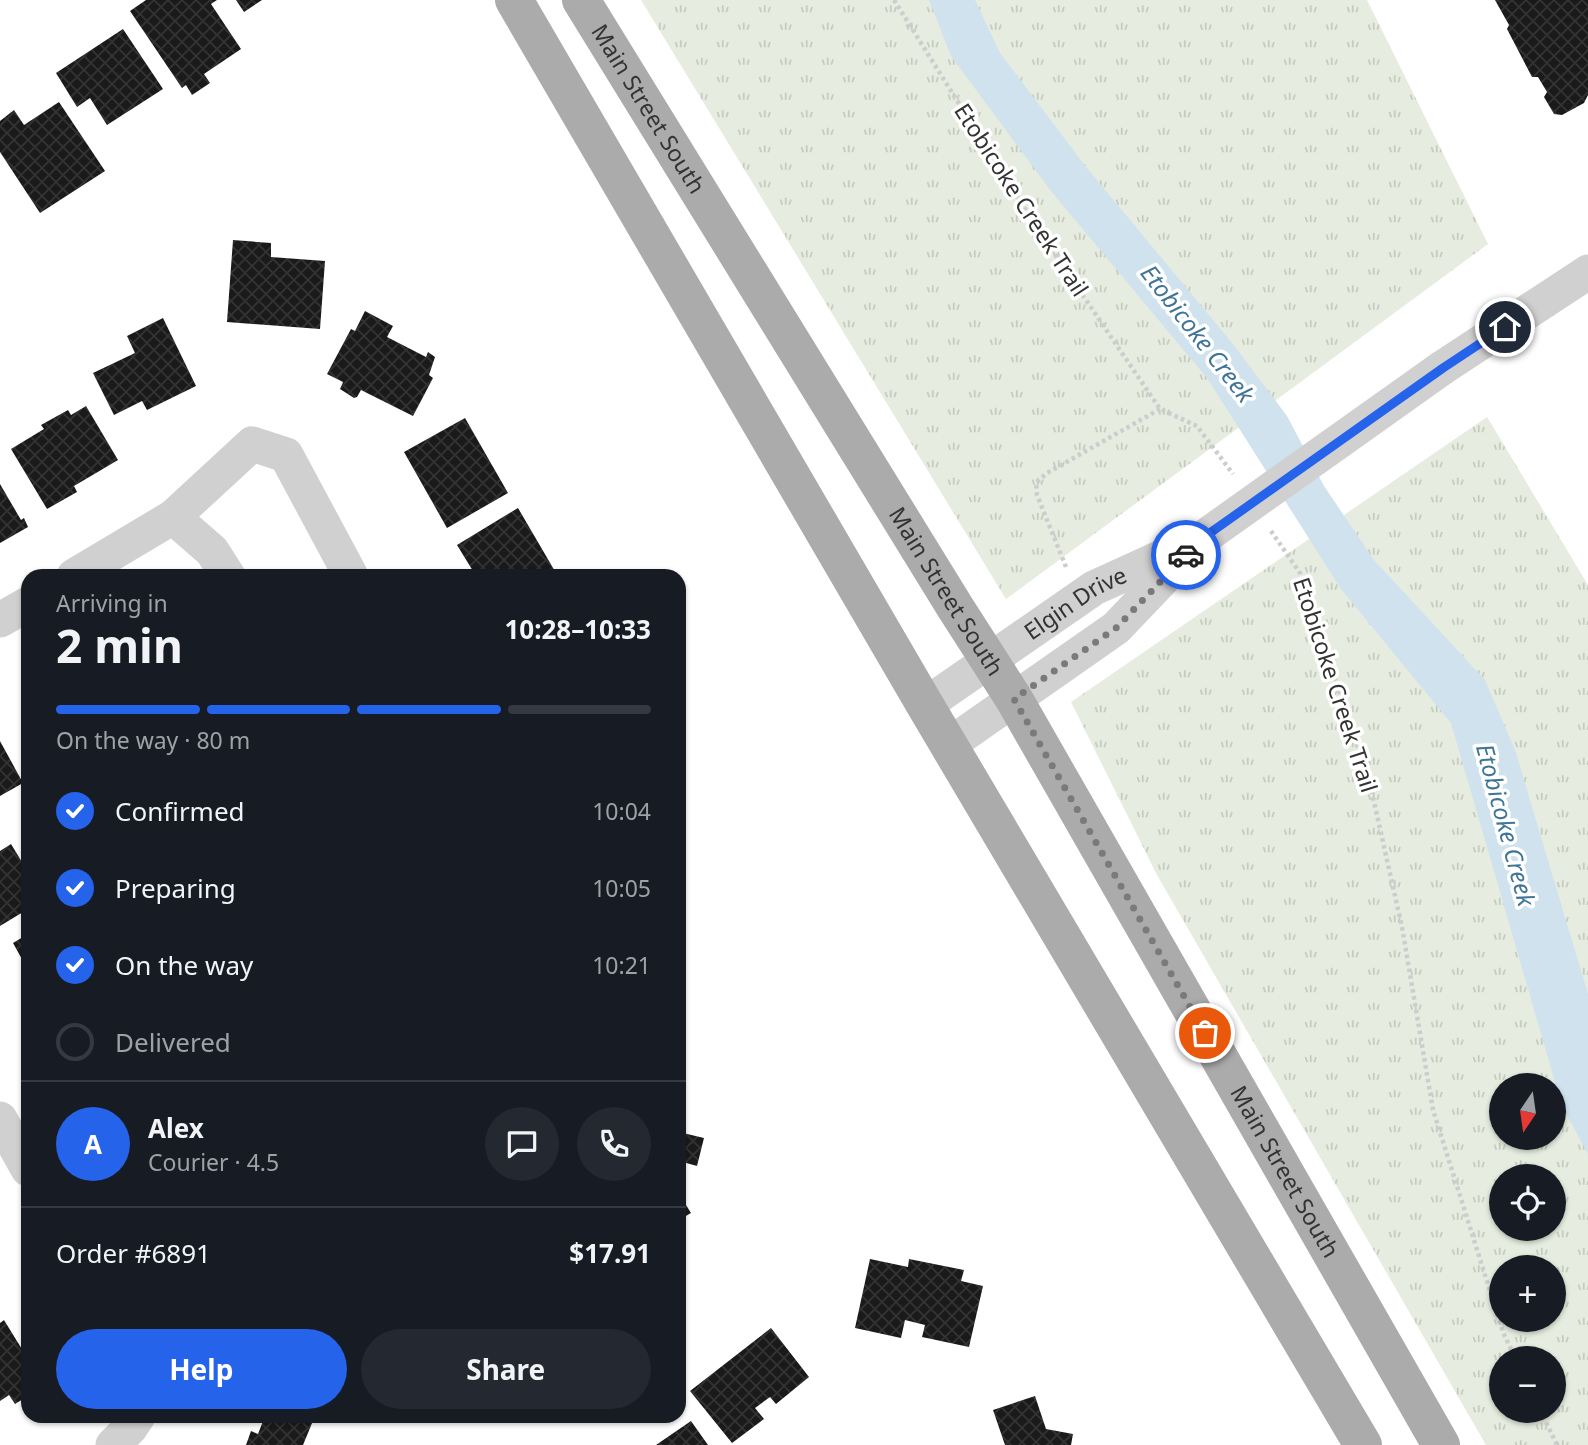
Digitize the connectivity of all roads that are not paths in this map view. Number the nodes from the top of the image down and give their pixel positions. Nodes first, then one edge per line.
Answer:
1 (514, 0) edge
2 (582, 0) edge
3 (1588, 272) edge
4 (173, 517) junction
5 (1200, 540) junction
6 (86, 569) edge
7 (224, 569) edge
8 (347, 569) edge
9 (21, 608) edge
10 (0, 620) edge
11 (988, 660) junction
12 (1014, 699) junction
13 (925, 705) junction
14 (950, 744) junction
15 (0, 1119) edge
16 (21, 1156) edge
17 (133, 1423) edge
18 (113, 1445) edge
19 (1363, 1445) edge
20 (1441, 1445) edge

1 - 13 main road
2 - 11 main road, Main Street South
3 - 5 street, Elgin Drive, bridge
4 - 6 street
4 - 7 street
4 - 8 street
5 - 11 street, Elgin Drive
5 - 12 street, Elgin Drive
9 - 10 street
11 - 12 main road, Main Street South
11 - 13 street, Elgin Drive
12 - 14 street, Elgin Drive
12 - 20 main road, Main Street South
13 - 14 main road
14 - 19 main road
15 - 16 street
17 - 18 street

